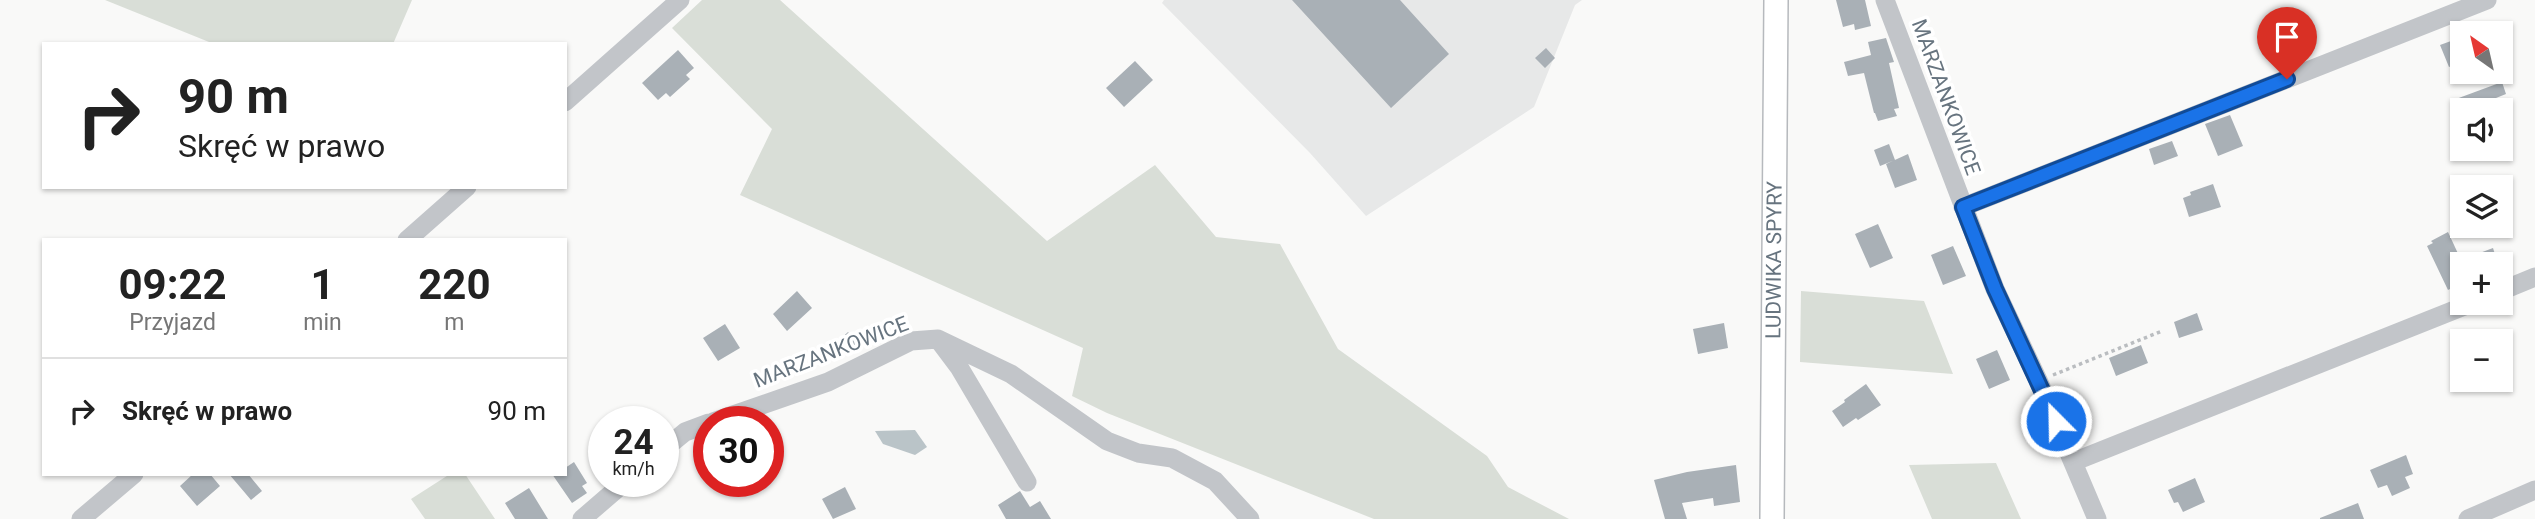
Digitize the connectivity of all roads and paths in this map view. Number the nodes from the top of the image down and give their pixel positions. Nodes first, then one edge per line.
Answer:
1 (680, 0) edge
2 (1776, 0) edge
3 (1885, 0) edge
4 (2487, 0) edge
5 (567, 101) edge
6 (465, 189) edge
7 (1963, 207) junction
8 (409, 238) edge
9 (2535, 277) edge
10 (2513, 286) edge
11 (2450, 312) edge
12 (2162, 331) dead end
13 (938, 339) junction
14 (2038, 380) junction
15 (760, 406) edge
16 (2073, 461) junction
17 (132, 476) edge
18 (1027, 482) dead end
19 (2535, 490) edge
20 (607, 497) edge
21 (81, 519) edge
22 (582, 519) edge
23 (1250, 519) edge
24 (1772, 519) edge
25 (2097, 519) edge
26 (2468, 519) edge

1 - 5 street
2 - 24 main road, LUDWIKA SPYRY
3 - 7 street, MARZANKOWICE
4 - 7 street
6 - 8 street
7 - 14 street, MARZANKOWICE
9 - 10 street
11 - 16 street
12 - 14 path
13 - 15 street, MARZANKOWICE
13 - 18 street
13 - 23 street, MARZANKOWICE
14 - 16 street, MARZANKOWICE
16 - 25 street, MARZANKOWICE
17 - 21 street
19 - 26 street
20 - 22 street

